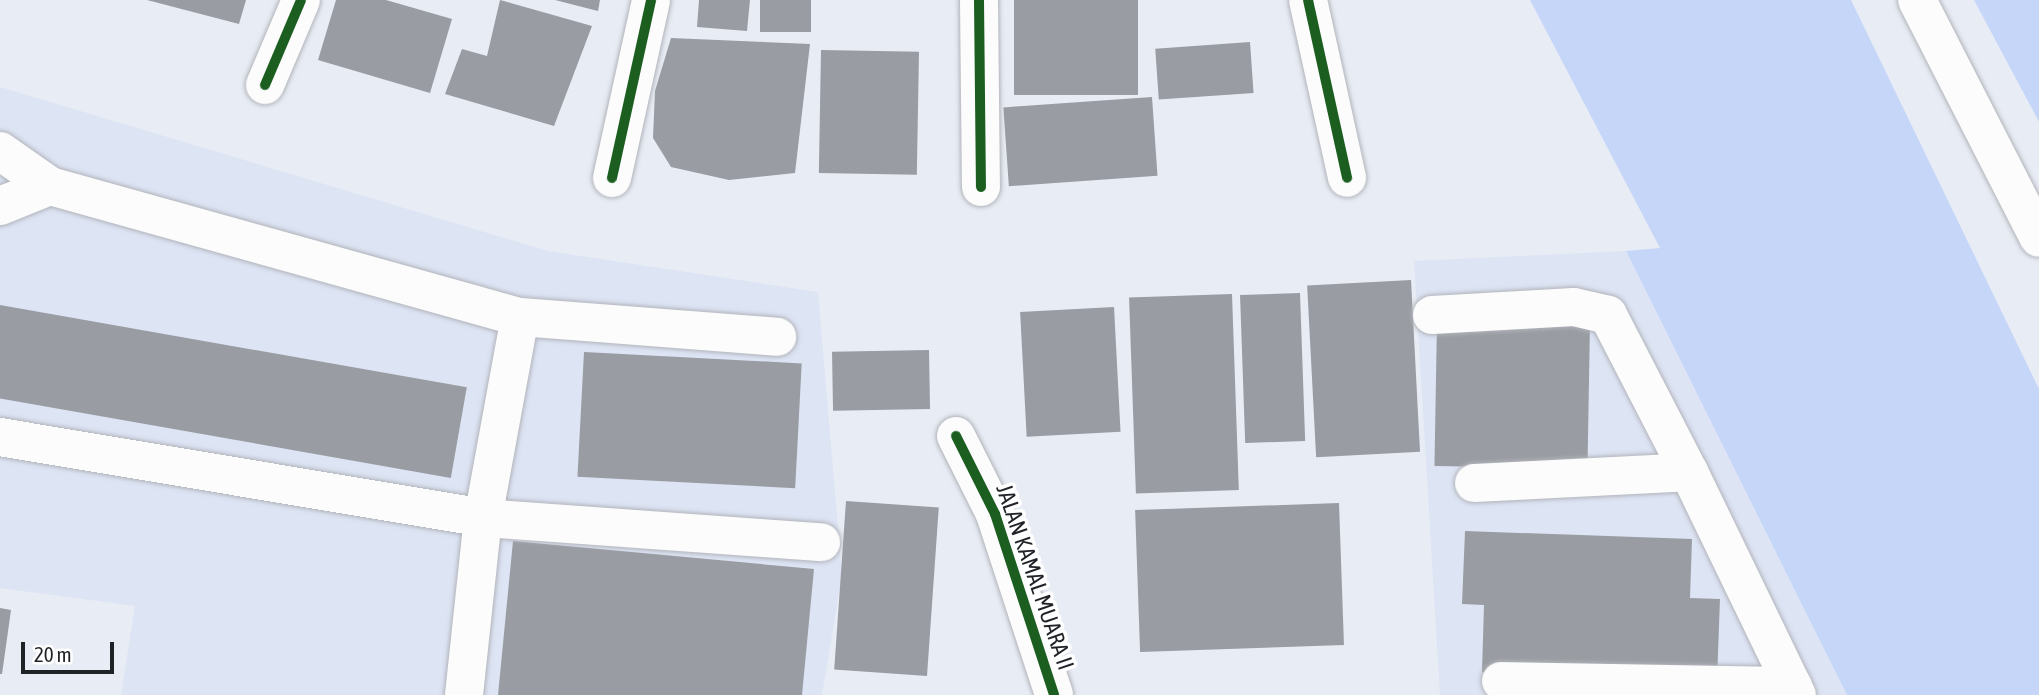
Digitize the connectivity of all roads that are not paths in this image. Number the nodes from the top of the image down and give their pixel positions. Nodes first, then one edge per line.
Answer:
1 (301, 0) edge
2 (651, 0) edge
3 (979, 0) edge
4 (1308, 0) edge
5 (1917, 0) edge
6 (265, 85) dead end
7 (0, 151) edge
8 (612, 178) dead end
9 (1347, 178) dead end
10 (50, 186) junction
11 (981, 187) dead end
12 (0, 206) edge
13 (2039, 238) edge
14 (1432, 315) dead end
15 (520, 317) junction
16 (777, 337) dead end
17 (956, 436) dead end
18 (0, 437) edge
19 (1689, 472) junction
20 (1474, 483) dead end
21 (482, 518) junction
22 (821, 542) dead end
23 (1501, 681) dead end
24 (1795, 690) edge
25 (464, 695) edge
26 (1054, 695) edge

1 - 6 street
2 - 8 street
3 - 11 street
4 - 9 street
5 - 13 street
7 - 10 street
10 - 12 street
10 - 15 street
14 - 19 street
15 - 16 street
15 - 21 street
17 - 26 street, JALAN KAMAL MUARA II
18 - 21 street
19 - 20 street
19 - 24 street
21 - 22 street
21 - 25 street
23 - 24 street

